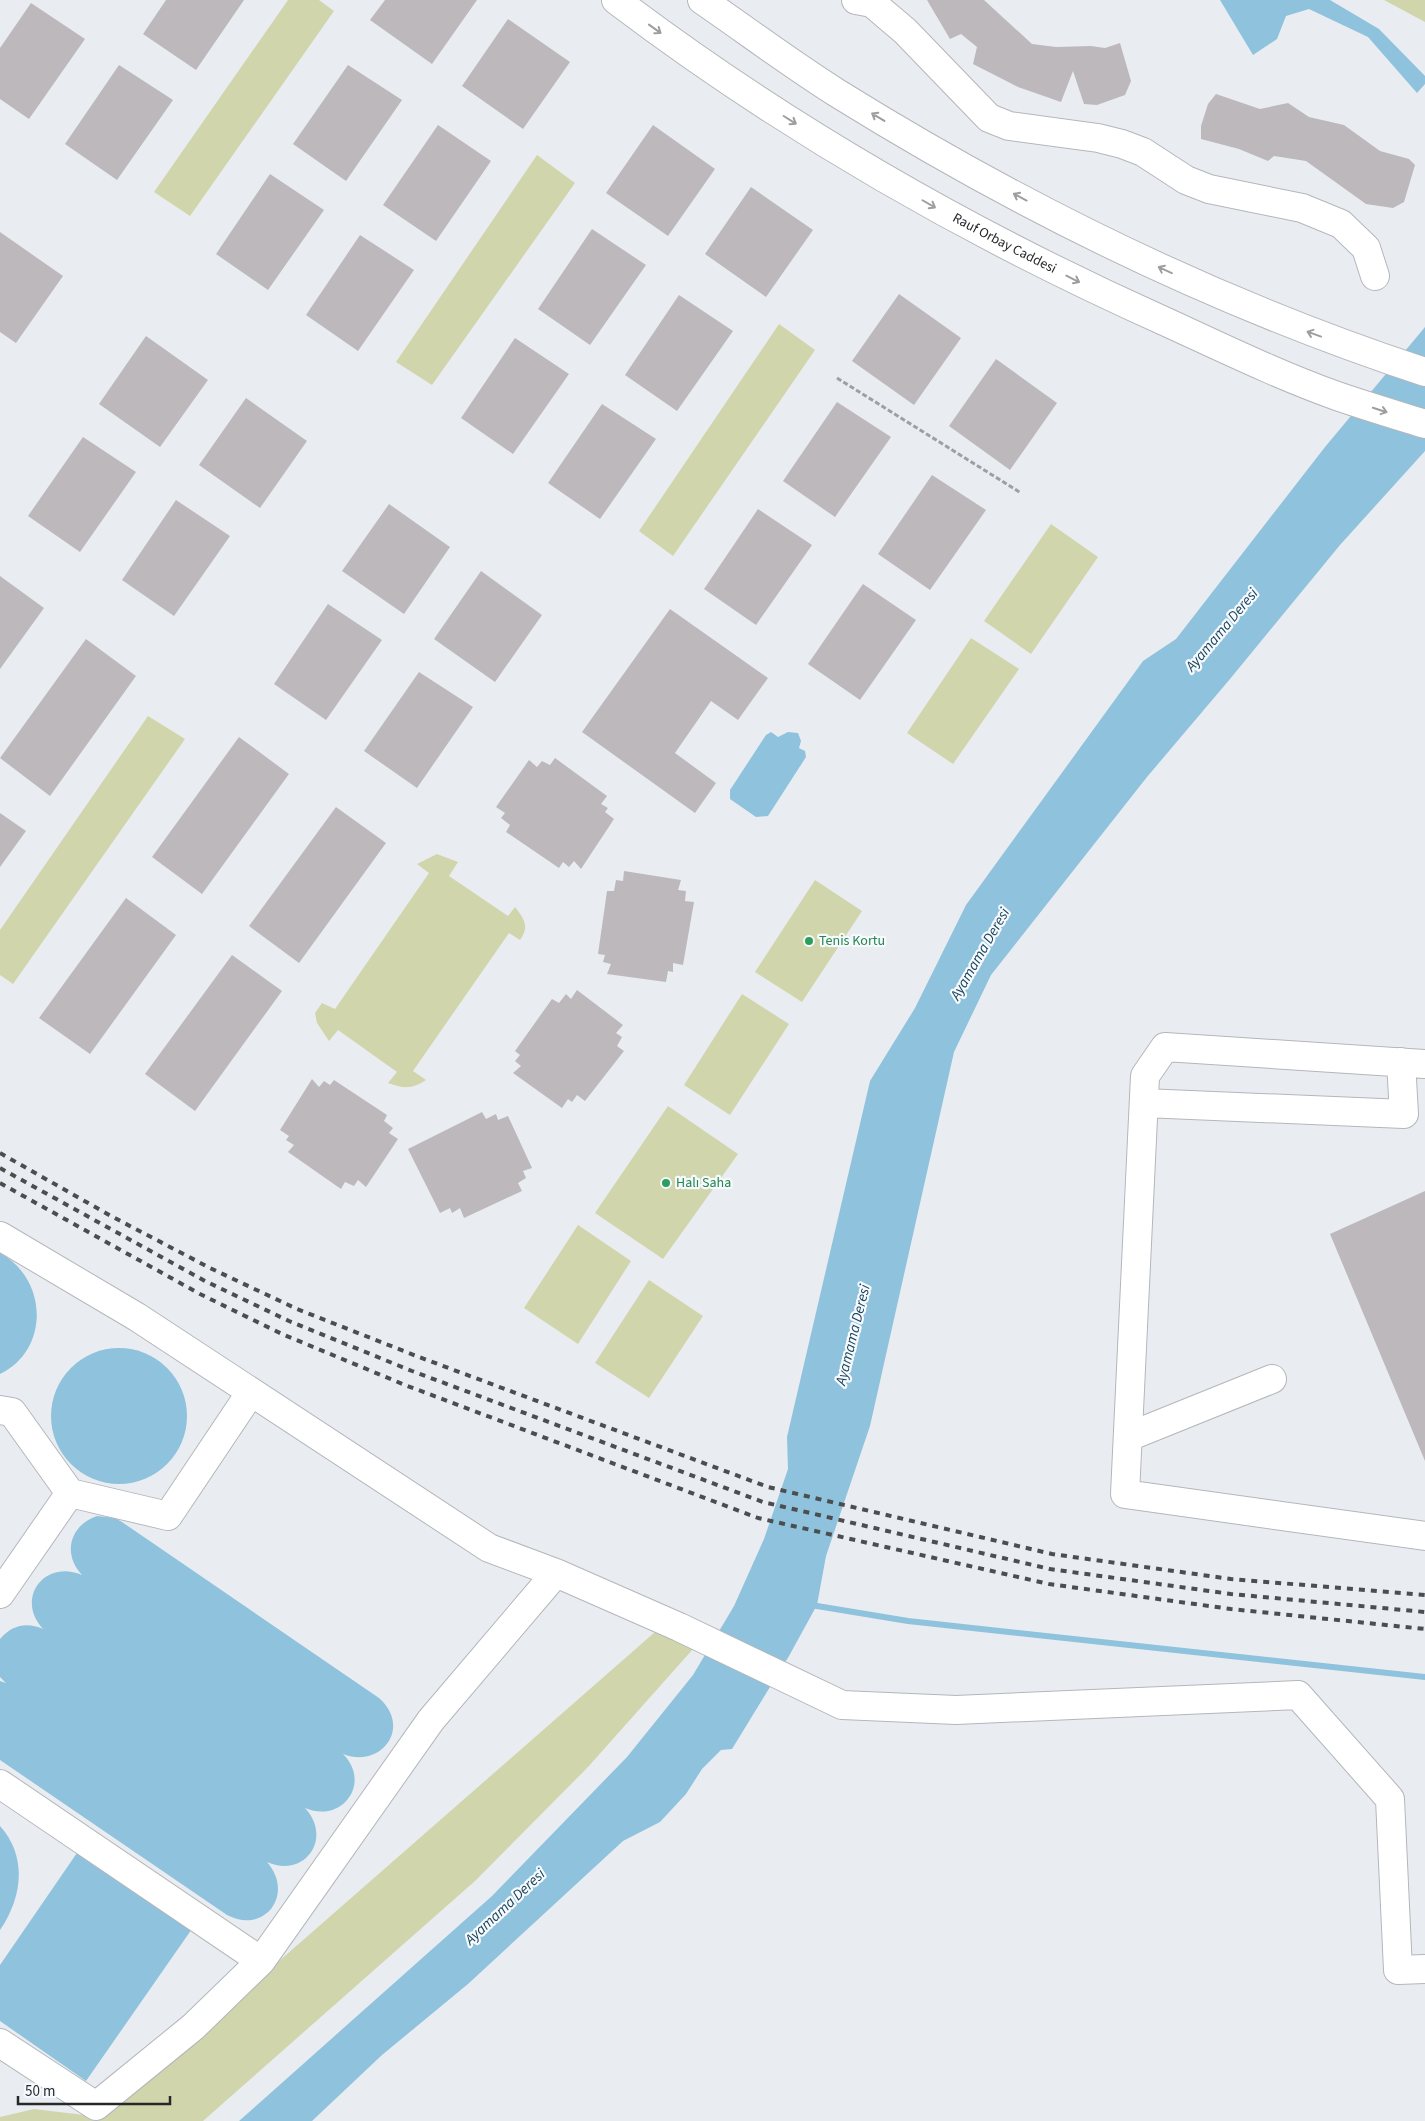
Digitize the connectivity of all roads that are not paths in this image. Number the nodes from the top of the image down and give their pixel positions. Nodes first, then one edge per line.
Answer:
1 (616, 0) edge
2 (702, 0) edge
3 (856, 0) edge
4 (1375, 276) dead end
5 (1425, 372) edge
6 (1425, 424) edge
7 (1413, 1063) edge
8 (1144, 1103) junction
9 (0, 1236) edge
10 (1272, 1378) dead end
11 (251, 1392) junction
12 (0, 1410) edge
13 (1128, 1437) junction
14 (70, 1493) junction
15 (1425, 1536) edge
16 (556, 1573) junction
17 (0, 1594) edge
18 (0, 1784) edge
19 (261, 1961) junction
20 (1425, 1969) edge
21 (0, 2043) edge

1 -> 6 main road, Rauf Orbay Caddesi
5 -> 2 main road
3 - 4 main road
7 - 8 main road
7 - 8 main road
8 - 13 main road
9 - 11 main road
10 - 13 main road
11 - 14 main road
11 - 16 main road
12 - 14 main road
13 - 15 main road
14 - 17 main road
16 - 19 main road
16 - 20 main road
18 - 19 main road
19 - 21 main road

